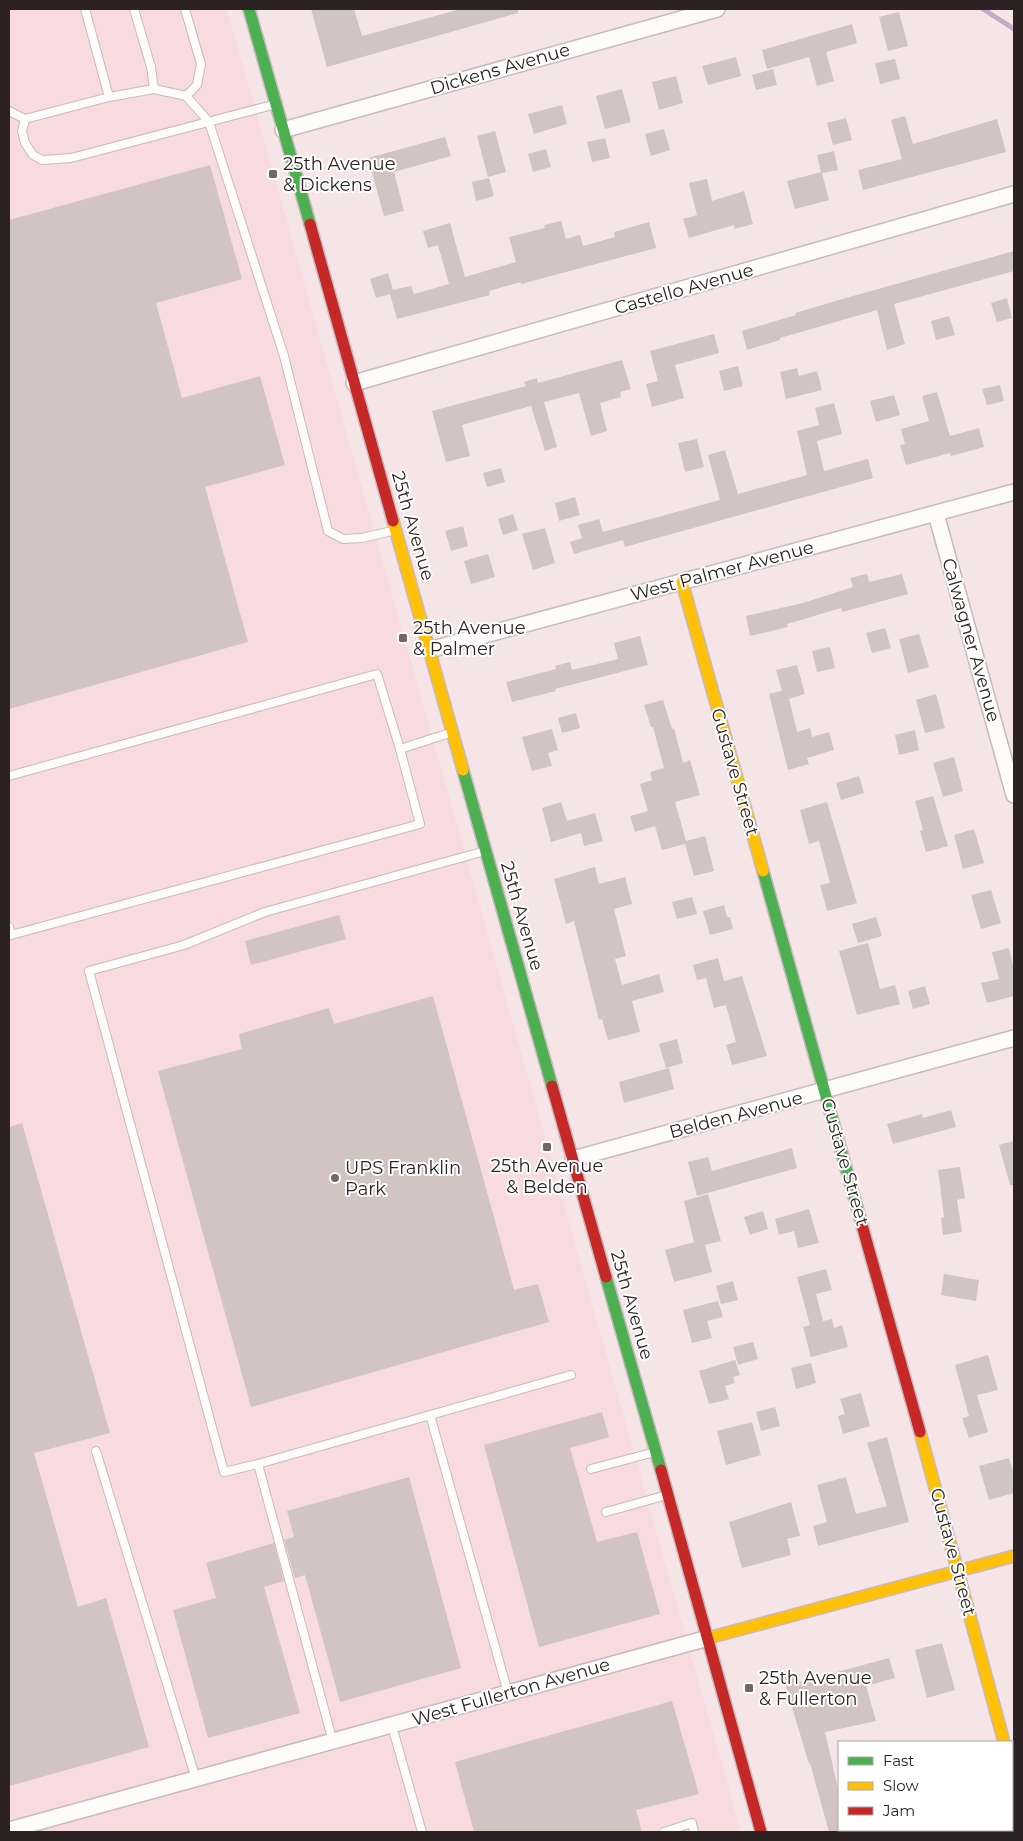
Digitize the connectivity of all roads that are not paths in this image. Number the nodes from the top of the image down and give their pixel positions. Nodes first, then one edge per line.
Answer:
1 (85, 9) edge
2 (134, 9) edge
3 (185, 9) edge
4 (249, 9) edge
5 (717, 9) edge
6 (154, 89) junction
7 (186, 96) junction
8 (109, 97) junction
9 (276, 104) junction
10 (9, 111) edge
11 (26, 118) junction
12 (209, 122) junction
13 (283, 130) junction
14 (1014, 194) edge
15 (354, 383) junction
16 (1014, 492) edge
17 (936, 514) junction
18 (396, 530) junction
19 (682, 582) junction
20 (429, 650) junction
21 (452, 732) junction
22 (400, 748) junction
23 (9, 776) edge
24 (1014, 795) edge
25 (486, 851) junction
26 (9, 927) edge
27 (1014, 1038) edge
28 (825, 1091) junction
29 (573, 1159) junction
30 (571, 1375) dead end
31 (430, 1415) junction
32 (96, 1451) dead end
33 (655, 1452) junction
34 (258, 1464) junction
35 (591, 1469) dead end
36 (667, 1495) junction
37 (606, 1512) dead end
38 (1014, 1556) edge
39 (959, 1571) junction
40 (708, 1638) junction
41 (508, 1693) junction
42 (392, 1726) junction
43 (1004, 1741) edge
44 (333, 1742) junction
45 (196, 1779) junction
46 (9, 1830) edge
47 (422, 1832) edge
48 (664, 1832) edge
49 (694, 1832) edge
50 (761, 1832) edge

1 - 8 lane
2 - 6 lane
3 - 7 lane
4 - 9 main road, 25th Avenue
5 - 13 street, Dickens Avenue
6 - 7 lane
6 - 8 lane
7 - 12 lane
8 - 11 lane
9 - 12 lane
9 - 13 main road, 25th Avenue
10 - 11 lane
11 - 12 lane
12 - 18 lane
13 - 15 main road, 25th Avenue
14 - 15 street, Castello Avenue
15 - 18 main road, 25th Avenue
16 - 17 street, West Palmer Avenue
17 - 19 street, West Palmer Avenue
17 - 24 street, Calwagner Avenue
18 - 20 main road, 25th Avenue
19 - 20 street, West Palmer Avenue
19 - 28 main road, Gustave Street
20 - 21 main road, 25th Avenue
21 - 22 lane
21 - 25 main road, 25th Avenue
22 - 23 lane
22 - 26 lane
25 - 29 main road, 25th Avenue
25 - 34 lane
27 - 28 street, Belden Avenue
28 - 29 street, Belden Avenue
28 - 39 main road, Gustave Street
29 - 33 main road, 25th Avenue
30 - 31 lane
31 - 34 lane
31 - 41 lane
32 - 45 lane
33 - 35 lane
33 - 36 main road, 25th Avenue
34 - 44 lane
36 - 37 lane
36 - 40 main road, 25th Avenue
38 - 39 main road, West Fullerton Avenue
39 - 40 main road, West Fullerton Avenue
39 - 43 main road, Gustave Street
40 - 41 street, West Fullerton Avenue
40 - 50 main road, 25th Avenue
41 - 42 street, West Fullerton Avenue
42 - 44 street, West Fullerton Avenue
42 - 47 lane
44 - 45 street, West Fullerton Avenue
45 - 46 street, West Fullerton Avenue
48 - 49 lane

